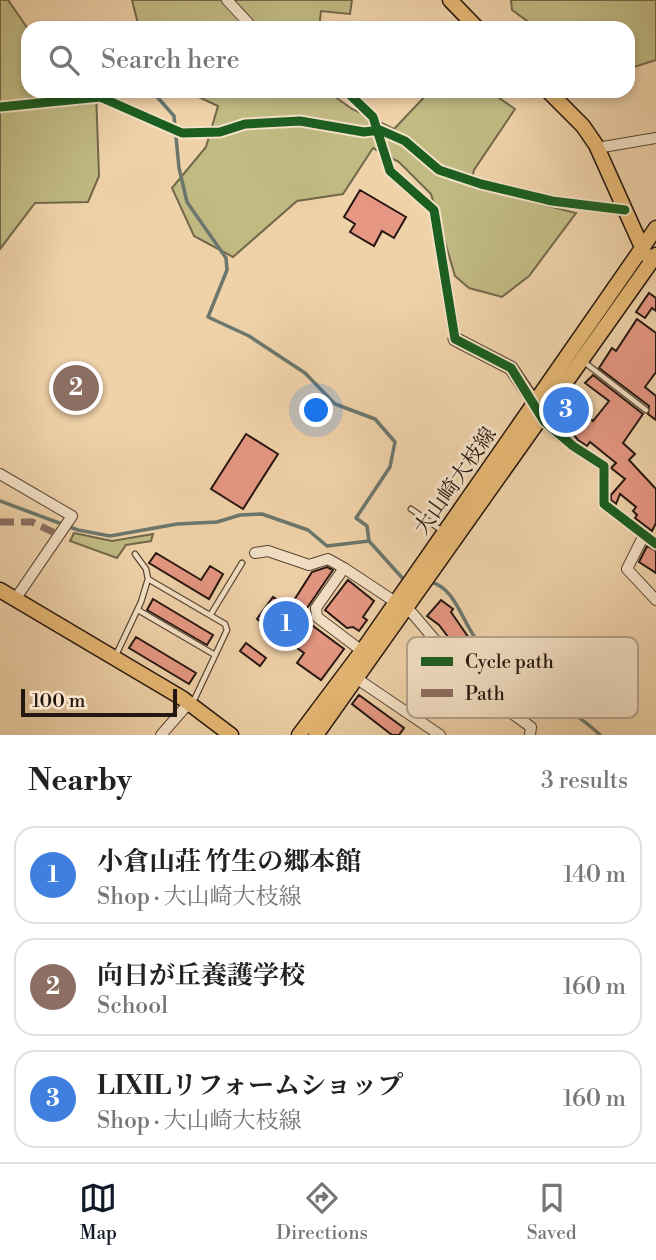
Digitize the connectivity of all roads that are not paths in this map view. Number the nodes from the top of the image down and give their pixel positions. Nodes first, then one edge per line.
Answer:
1 (227, 0) edge
2 (450, 0) edge
3 (246, 21) edge
4 (470, 21) edge
5 (90, 98) edge
6 (102, 98) edge
7 (354, 98) edge
8 (555, 98) edge
9 (0, 107) edge
10 (380, 131) junction
11 (656, 138) edge
12 (597, 148) junction
13 (625, 211) junction
14 (656, 228) edge
15 (649, 256) edge
16 (455, 339) joint
17 (580, 359) junction
18 (537, 408) junction
19 (646, 410) dead end
20 (0, 474) edge
21 (411, 509) dead end
22 (444, 532) junction
23 (644, 535) junction
24 (656, 544) edge
25 (255, 553) dead end
26 (135, 554) dead end
27 (242, 563) dead end
28 (344, 568) junction
29 (148, 579) junction
30 (0, 590) edge
31 (16, 598) junction
32 (656, 600) edge
33 (400, 606) junction
34 (138, 610) junction
35 (211, 614) junction
36 (429, 637) edge
37 (362, 651) junction
38 (215, 655) junction
39 (115, 657) junction
40 (352, 675) junction
41 (189, 703) junction
42 (407, 712) edge
43 (415, 718) edge
44 (518, 718) edge
45 (161, 735) edge
46 (231, 735) edge
47 (299, 735) edge
48 (316, 735) edge
49 (440, 735) edge
50 (530, 735) edge

1 - 3 street
2 - 4 main road
5 - 9 street
6 - 10 street
7 - 10 street
8 - 12 main road
10 - 13 street
10 - 16 street
11 - 12 street
12 - 13 main road
13 - 15 main road
14 - 15 main road, 大山崎大枝線
15 - 17 main road, 大山崎大枝線
15 - 18 main road, 大山崎大枝線
16 - 18 street
17 - 18 main road, 大山崎大枝線
17 - 19 lane
18 - 22 main road, 大山崎大枝線
18 - 23 street
18 - 33 main road, 大山崎大枝線
20 - 31 street
21 - 22 lane
22 - 33 main road, 大山崎大枝線
23 - 24 street
23 - 32 street
25 - 28 street
26 - 29 lane
27 - 35 lane
28 - 33 street
28 - 37 street
29 - 34 lane
29 - 35 lane
30 - 31 main road
31 - 39 main road
33 - 36 street
33 - 37 main road, 大山崎大枝線
33 - 40 main road, 大山崎大枝線
34 - 38 lane
34 - 39 lane
35 - 38 lane
37 - 40 main road, 大山崎大枝線
38 - 41 lane
39 - 41 main road
40 - 42 street
40 - 47 main road, 大山崎大枝線
40 - 48 main road, 大山崎大枝線
41 - 45 street
41 - 46 main road
43 - 49 street
44 - 50 street

